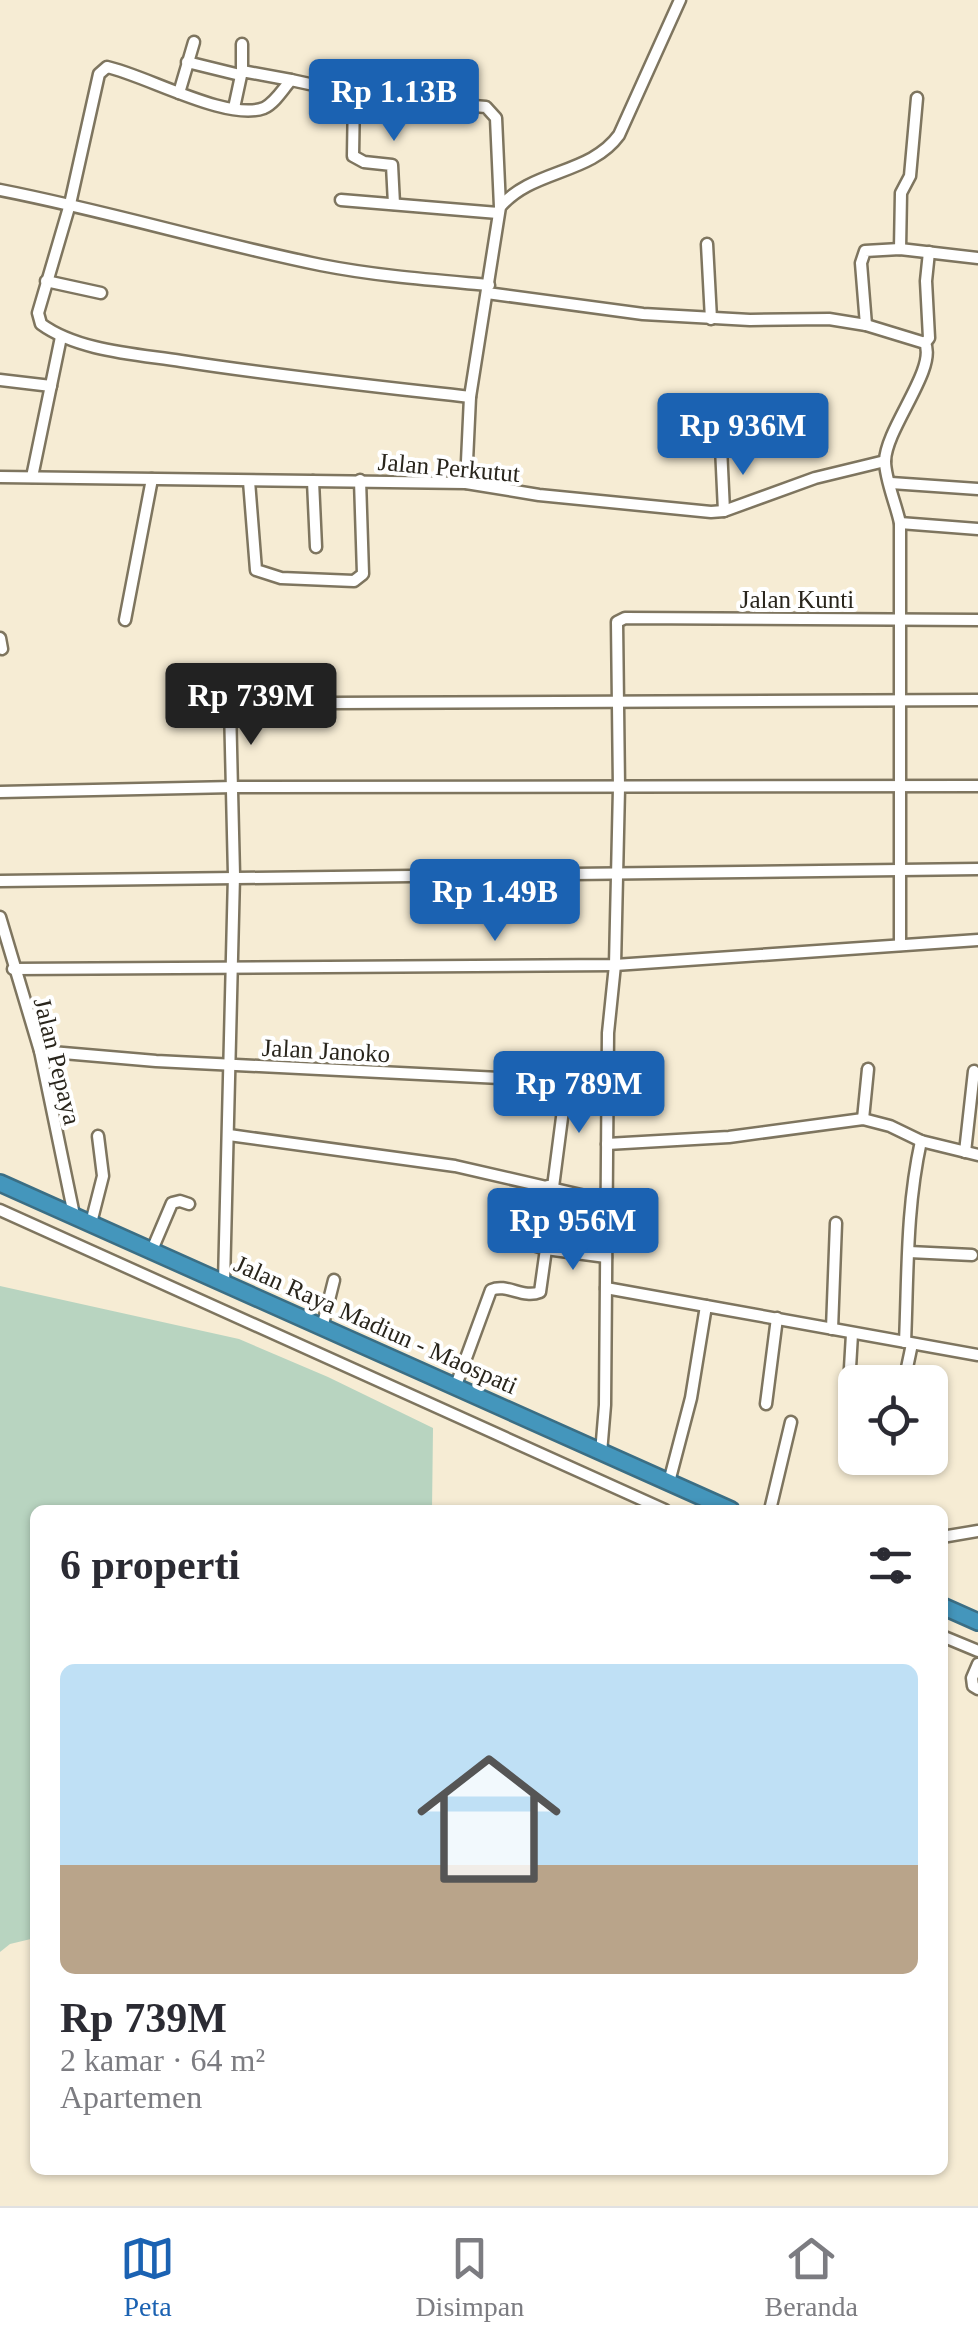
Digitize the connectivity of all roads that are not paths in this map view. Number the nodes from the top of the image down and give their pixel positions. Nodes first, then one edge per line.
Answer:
1 (680, 0) edge
2 (194, 42) dead end
3 (242, 44) dead end
4 (186, 62) junction
5 (241, 74) junction
6 (291, 80) junction
7 (179, 93) junction
8 (354, 94) junction
9 (916, 98) dead end
10 (234, 108) junction
11 (0, 190) edge
12 (341, 200) dead end
13 (70, 204) junction
14 (394, 204) junction
15 (499, 210) junction
16 (706, 244) dead end
17 (900, 249) junction
18 (928, 252) junction
19 (978, 258) edge
20 (46, 281) junction
21 (488, 289) junction
22 (101, 292) dead end
23 (711, 318) junction
24 (866, 325) junction
25 (61, 337) junction
26 (925, 344) junction
27 (0, 380) edge
28 (51, 386) junction
29 (470, 396) junction
30 (694, 402) dead end
31 (720, 404) dead end
32 (721, 447) junction
33 (885, 461) junction
34 (0, 478) edge
35 (32, 478) junction
36 (152, 479) junction
37 (360, 480) junction
38 (249, 481) junction
39 (313, 481) junction
40 (466, 483) junction
41 (890, 484) junction
42 (978, 489) edge
43 (724, 511) junction
44 (900, 522) junction
45 (978, 530) edge
46 (316, 547) dead end
47 (125, 620) dead end
48 (899, 620) junction
49 (978, 620) edge
50 (898, 700) junction
51 (978, 700) edge
52 (620, 704) junction
53 (900, 786) junction
54 (978, 786) edge
55 (234, 787) junction
56 (619, 788) junction
57 (0, 792) edge
58 (978, 869) edge
59 (900, 870) junction
60 (617, 872) junction
61 (234, 876) junction
62 (0, 880) edge
63 (0, 917) edge
64 (3, 940) edge
65 (978, 940) edge
66 (900, 944) junction
67 (615, 965) junction
68 (232, 967) junction
69 (13, 969) junction
70 (40, 1051) junction
71 (608, 1061) junction
72 (232, 1066) junction
73 (868, 1069) dead end
74 (974, 1071) dead end
75 (566, 1079) junction
76 (863, 1120) junction
77 (229, 1135) junction
78 (98, 1136) dead end
79 (920, 1141) junction
80 (607, 1144) junction
81 (965, 1152) junction
82 (978, 1155) edge
83 (0, 1183) edge
84 (550, 1186) junction
85 (607, 1201) junction
86 (189, 1204) dead end
87 (0, 1210) edge
88 (74, 1215) junction
89 (91, 1223) junction
90 (836, 1223) dead end
91 (502, 1235) dead end
92 (544, 1248) junction
93 (152, 1250) junction
94 (909, 1252) junction
95 (972, 1255) dead end
96 (606, 1257) junction
97 (334, 1280) dead end
98 (224, 1283) junction
99 (606, 1288) junction
100 (706, 1306) junction
101 (778, 1318) junction
102 (322, 1328) junction
103 (832, 1328) junction
104 (852, 1334) junction
105 (908, 1343) junction
106 (978, 1355) edge
107 (850, 1365) edge
108 (906, 1365) edge
109 (456, 1388) junction
110 (766, 1404) dead end
111 (791, 1422) dead end
112 (601, 1454) junction
113 (669, 1482) junction
114 (654, 1505) edge
115 (721, 1505) edge
116 (771, 1505) edge
117 (978, 1531) edge
118 (948, 1536) edge
119 (948, 1609) edge
120 (978, 1622) edge
121 (948, 1638) edge
122 (978, 1651) edge
123 (978, 1664) edge
124 (978, 1690) edge

1 - 15 street
2 - 4 street
3 - 5 street
4 - 5 street
4 - 7 street
5 - 6 street
5 - 10 street
6 - 8 street
6 - 10 street
7 - 10 street
7 - 13 street
8 - 14 street
8 - 15 street
9 - 17 street
11 - 13 street
12 - 14 street
13 - 20 street
13 - 21 street
14 - 15 street
15 - 21 street
16 - 23 street
17 - 18 street
17 - 24 street
18 - 19 street
18 - 26 street
20 - 22 street
20 - 25 street
21 - 23 street
21 - 29 street
23 - 24 street
24 - 26 street
25 - 28 street
25 - 29 street
26 - 33 street
27 - 28 street
28 - 35 street
29 - 40 street
30 - 32 street
31 - 32 street
32 - 43 street
33 - 41 street
33 - 43 street, Jalan Perkutut
34 - 35 street, Jalan Perkutut
35 - 36 street, Jalan Perkutut
36 - 38 street, Jalan Perkutut
36 - 47 street
37 - 38 street
37 - 39 street, Jalan Perkutut
37 - 40 street, Jalan Perkutut
38 - 39 street, Jalan Perkutut
39 - 46 street
40 - 43 street, Jalan Perkutut
41 - 42 street
41 - 44 street
44 - 45 street
44 - 48 street
48 - 49 street, Jalan Kunti
48 - 50 street
48 - 52 street, Jalan Kunti
50 - 51 street
50 - 52 street
50 - 53 street
52 - 55 street
52 - 56 street
53 - 54 street
53 - 56 street
53 - 59 street
55 - 56 street
55 - 57 street
55 - 61 street
56 - 60 street
58 - 59 street
59 - 60 street
59 - 66 street
60 - 61 street
60 - 67 street
61 - 62 street
61 - 68 street
63 - 64 street, Jalan Pepaya
64 - 69 street, Jalan Pepaya
65 - 66 street
66 - 67 street
67 - 68 street
67 - 71 street
68 - 69 street
68 - 72 street
69 - 70 street, Jalan Pepaya
70 - 72 street, Jalan Janoko
70 - 88 street, Jalan Pepaya
71 - 75 street, Jalan Janoko
71 - 80 street
72 - 75 street, Jalan Janoko
72 - 77 street
73 - 76 street
74 - 81 street
75 - 84 street
76 - 79 street
76 - 80 street
77 - 84 street
77 - 98 street
78 - 89 street
79 - 81 street
79 - 94 street
80 - 85 street
81 - 82 street
83 - 88 highway, Jalan Raya Madiun - Maospati
84 - 85 street
84 - 92 street
85 - 96 street
86 - 93 street
87 - 114 street
88 - 89 highway, Jalan Raya Madiun - Maospati
89 - 93 highway, Jalan Raya Madiun - Maospati
90 - 103 street
91 - 92 street
92 - 96 street
92 - 109 street
93 - 98 highway, Jalan Raya Madiun - Maospati
94 - 95 street
94 - 105 street
96 - 99 street
97 - 102 street
98 - 102 highway, Jalan Raya Madiun - Maospati
99 - 100 street
99 - 112 street
100 - 101 street
100 - 113 street
101 - 103 street
101 - 110 street
102 - 109 highway, Jalan Raya Madiun - Maospati
103 - 104 street
104 - 105 street
104 - 107 street
105 - 106 street
105 - 108 street
109 - 112 highway, Jalan Raya Madiun - Maospati
111 - 116 street
112 - 113 highway, Jalan Raya Madiun - Maospati
113 - 115 highway, Jalan Raya Madiun - Maospati
117 - 118 street
119 - 120 highway
121 - 122 street
123 - 124 street

